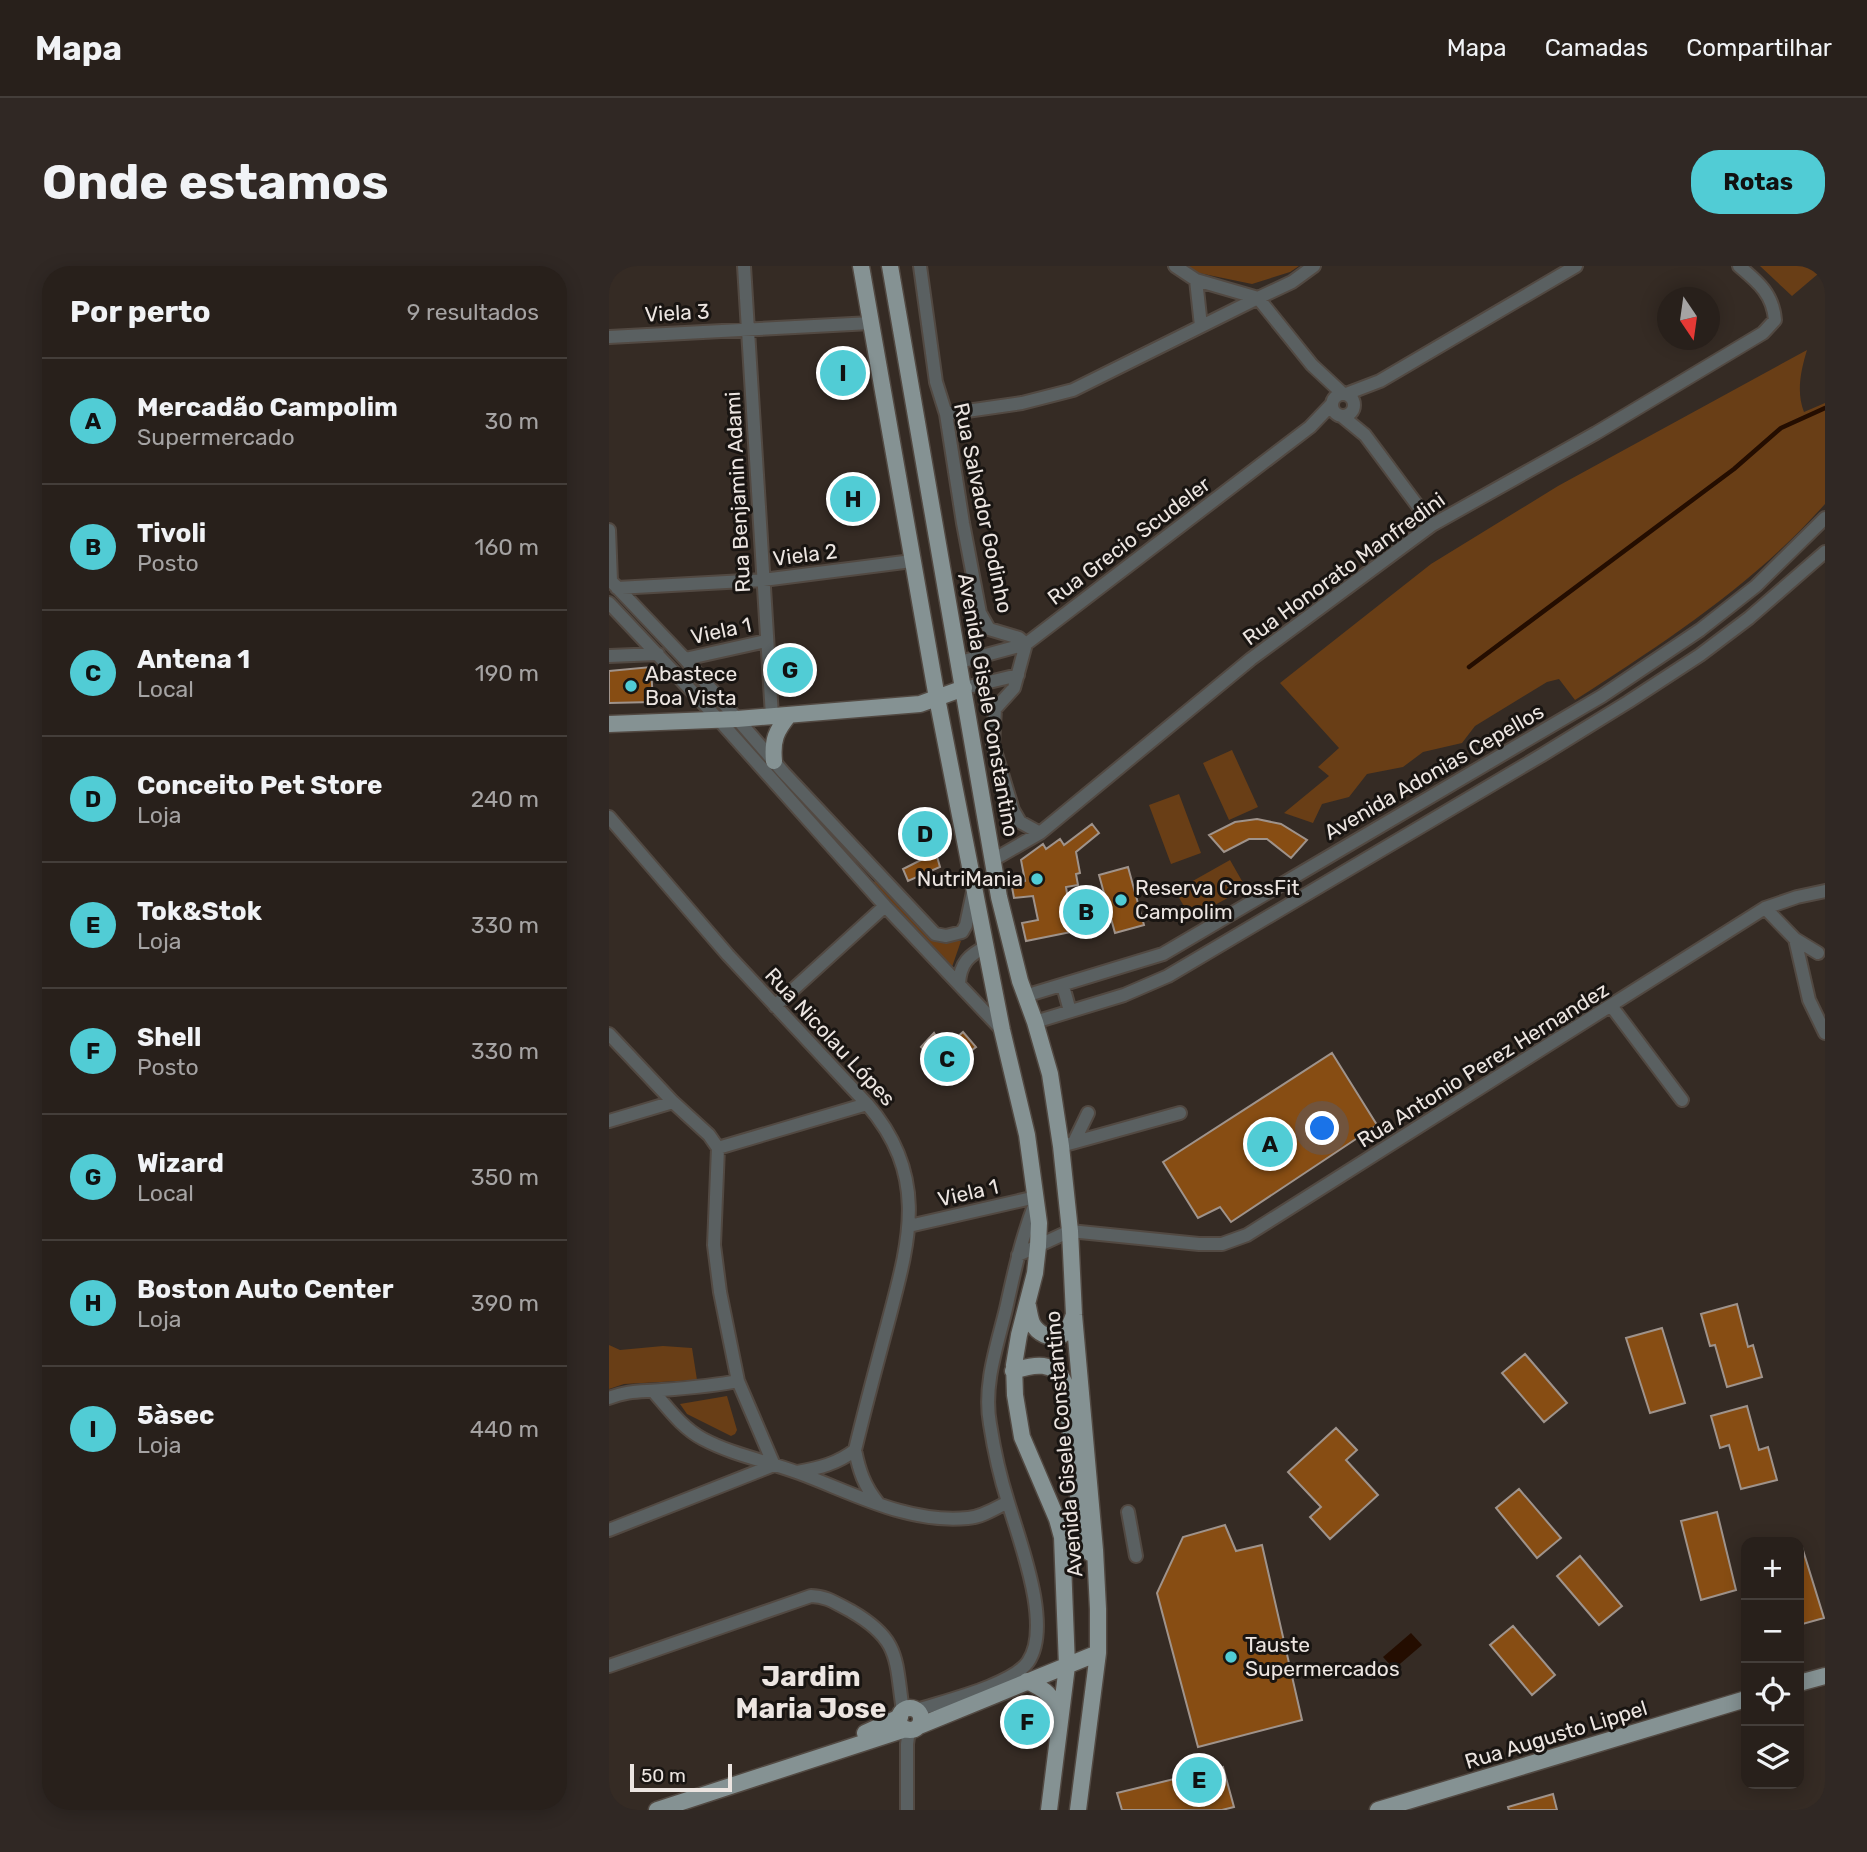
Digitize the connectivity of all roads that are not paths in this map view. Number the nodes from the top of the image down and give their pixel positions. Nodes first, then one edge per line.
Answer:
1 (744, 266) edge
2 (861, 266) edge
3 (890, 266) edge
4 (920, 266) edge
5 (1175, 266) edge
6 (1314, 266) edge
7 (1576, 266) edge
8 (1739, 266) edge
9 (1196, 280) junction
10 (1258, 298) junction
11 (871, 323) junction
12 (1201, 326) junction
13 (748, 328) junction
14 (609, 337) edge
15 (1312, 365) junction
16 (1349, 400) junction
17 (1335, 409) junction
18 (946, 414) junction
19 (1365, 435) junction
20 (1825, 518) edge
21 (1432, 525) junction
22 (609, 530) edge
23 (1825, 552) edge
24 (912, 561) junction
25 (763, 580) junction
26 (612, 582) edge
27 (609, 603) edge
28 (766, 641) junction
29 (1026, 644) junction
30 (658, 654) junction
31 (609, 656) edge
32 (685, 659) junction
33 (960, 662) junction
34 (1018, 675) junction
35 (964, 688) junction
36 (937, 698) junction
37 (789, 715) junction
38 (772, 716) junction
39 (737, 719) junction
40 (719, 720) junction
41 (609, 724) edge
42 (774, 761) junction
43 (609, 817) edge
44 (1040, 833) junction
45 (993, 860) junction
46 (973, 888) junction
47 (1825, 891) edge
48 (885, 906) junction
49 (1765, 908) junction
50 (1795, 939) junction
51 (987, 946) junction
52 (1818, 953) dead end
53 (1134, 964) junction
54 (959, 984) junction
55 (1063, 986) junction
56 (1141, 987) junction
57 (1025, 996) junction
58 (775, 1006) junction
59 (1612, 1007) junction
60 (1070, 1011) junction
61 (1035, 1023) junction
62 (1002, 1030) junction
63 (1825, 1033) edge
64 (609, 1034) edge
65 (1682, 1100) dead end
66 (673, 1102) junction
67 (867, 1104) junction
68 (1088, 1112) dead end
69 (1179, 1113) dead end
70 (609, 1121) edge
71 (1068, 1144) junction
72 (718, 1148) junction
73 (1036, 1199) junction
74 (909, 1226) junction
75 (1070, 1231) junction
76 (1038, 1246) junction
77 (1018, 1255) junction
78 (1027, 1303) junction
79 (1074, 1315) junction
80 (1013, 1371) junction
81 (739, 1381) junction
82 (989, 1382) junction
83 (653, 1391) junction
84 (609, 1398) edge
85 (855, 1450) junction
86 (773, 1465) junction
87 (797, 1472) junction
88 (1008, 1502) junction
89 (880, 1505) junction
90 (1128, 1512) dead end
91 (609, 1530) edge
92 (1136, 1556) dead end
93 (1097, 1576) junction
94 (1097, 1653) junction
95 (609, 1666) edge
96 (1067, 1666) junction
97 (1825, 1676) edge
98 (1027, 1681) junction
99 (1804, 1682) edge
100 (1741, 1701) edge
101 (909, 1720) junction
102 (1058, 1734) junction
103 (657, 1810) edge
104 (907, 1810) edge
105 (1049, 1810) edge
106 (1078, 1810) edge
107 (1378, 1810) edge

1 - 13 street, Rua Benjamin Adami
2 - 11 main road, Avenida Gisele Constantino
3 - 33 main road, Avenida Gisele Constantino
4 - 18 street, Rua Salvador Godinho
5 - 9 street
6 - 10 street
7 - 16 street
8 - 21 street, Rua Honorato Manfredini
9 - 10 street
9 - 12 street
10 - 12 street
10 - 15 street
11 - 13 street, Viela 3
11 - 24 main road, Avenida Gisele Constantino
12 - 18 street
13 - 14 street, Viela 3
13 - 25 street, Rua Benjamin Adami
15 - 16 street
15 - 17 street
16 - 17 street
16 - 17 street
16 - 19 street
17 - 19 street
17 - 29 street, Rua Grecio Scudeler
18 - 29 street, Rua Salvador Godinho
19 - 21 street
20 - 53 street, Avenida Adonias Cepellos
21 - 44 street, Rua Honorato Manfredini
22 - 26 street
23 - 56 street, Avenida Adonias Cepellos
24 - 25 street, Viela 2
24 - 36 main road, Avenida Gisele Constantino
25 - 26 street, Viela 2
25 - 28 street, Rua Benjamin Adami
26 - 32 street
27 - 30 street
28 - 32 street, Viela 1
28 - 38 street, Rua Benjamin Adami
29 - 33 street, Rua Grecio Scudeler
29 - 34 street
30 - 31 street
30 - 40 street
32 - 39 street
33 - 35 main road, Avenida Gisele Constantino
34 - 35 street
34 - 44 street
35 - 36 main road
35 - 45 main road, Avenida Gisele Constantino
36 - 37 main road
36 - 46 main road, Avenida Gisele Constantino
37 - 38 main road
37 - 42 main road
38 - 39 main road
39 - 40 main road
39 - 42 street
40 - 41 main road
40 - 48 street
42 - 46 street
43 - 58 street, Rua Nicolau Lópes
44 - 45 street, Rua Honorato Manfredini
45 - 57 main road, Avenida Gisele Constantino
46 - 51 main road, Avenida Gisele Constantino
47 - 49 street, Rua Antonio Perez Hernandez
48 - 54 street
48 - 58 street
49 - 50 street
49 - 59 street, Rua Antonio Perez Hernandez
50 - 52 street
50 - 63 street
51 - 54 street
51 - 57 main road
51 - 62 main road, Avenida Gisele Constantino
53 - 55 street, Avenida Adonias Cepellos
53 - 56 street
54 - 62 street
55 - 57 street, Avenida Adonias Cepellos
55 - 60 street
56 - 60 street, Avenida Adonias Cepellos
57 - 61 main road, Avenida Gisele Constantino
58 - 67 street, Rua Nicolau Lópes
59 - 65 street
59 - 75 street, Rua Antonio Perez Hernandez
60 - 61 street, Avenida Adonias Cepellos
61 - 71 main road, Avenida Gisele Constantino
62 - 73 main road, Avenida Gisele Constantino
64 - 66 street
66 - 70 street
66 - 72 street
67 - 72 street
67 - 74 street, Rua Nicolau Lópes
68 - 71 street
69 - 71 street
71 - 75 main road, Avenida Gisele Constantino
72 - 81 street
73 - 74 street, Viela 1
73 - 76 main road, Avenida Gisele Constantino
73 - 77 street, Avenida Gisele Constantino
74 - 85 street, Rua Nicolau Lópes
75 - 76 street
75 - 79 main road, Avenida Gisele Constantino
76 - 77 street
76 - 78 main road, Avenida Gisele Constantino
77 - 82 street, Avenida Gisele Constantino
78 - 79 main road
78 - 80 main road, Avenida Gisele Constantino
79 - 93 main road, Avenida Gisele Constantino
80 - 82 street
80 - 93 main road
80 - 96 main road, Avenida Gisele Constantino
81 - 83 street
81 - 86 street
82 - 88 street, Avenida Gisele Constantino
83 - 84 street
83 - 86 street
85 - 87 street
85 - 89 street, Rua Nicolau Lópes
86 - 87 street
86 - 91 street
87 - 89 street
88 - 89 street
88 - 101 street, Avenida Gisele Constantino
90 - 92 street
93 - 94 main road, Avenida Gisele Constantino
94 - 96 main road
94 - 106 main road, Avenida Gisele Constantino
95 - 101 street
96 - 98 main road
96 - 102 main road, Avenida Gisele Constantino
97 - 99 main road
98 - 101 main road
98 - 102 main road
100 - 107 main road, Rua Augusto Lippel
101 - 103 main road
101 - 104 street
102 - 105 main road

